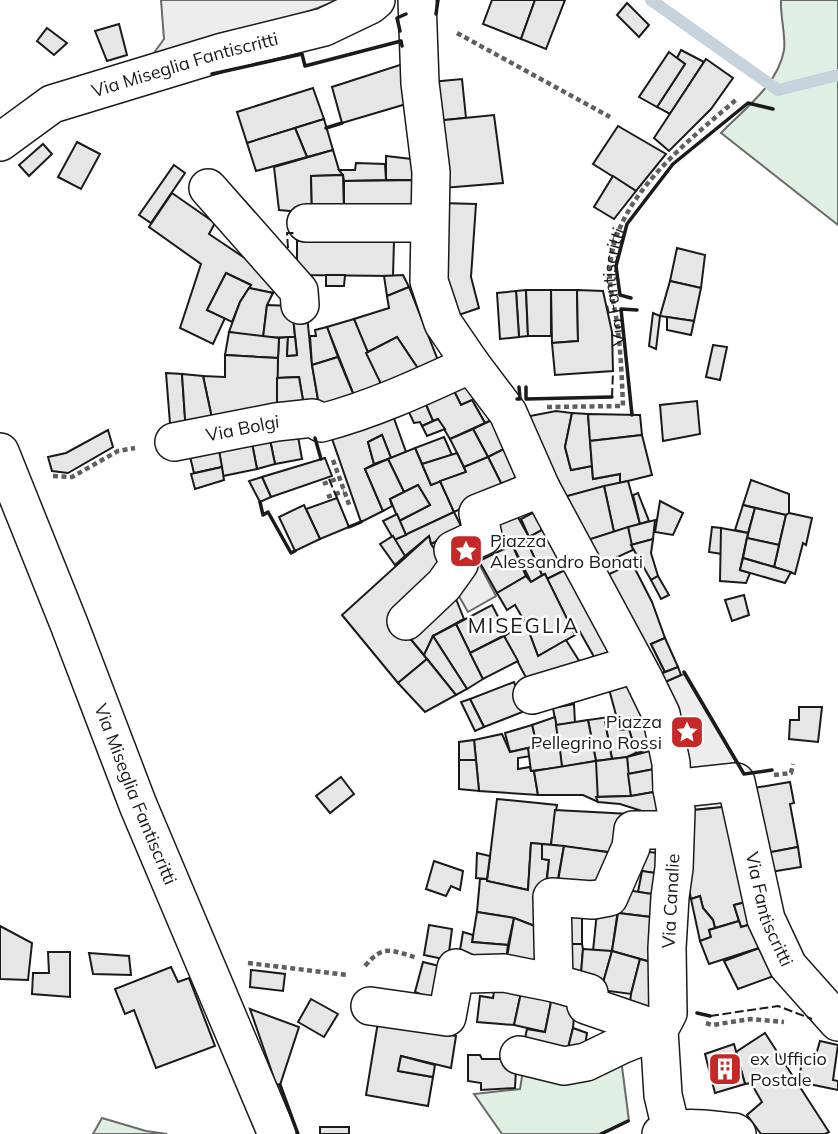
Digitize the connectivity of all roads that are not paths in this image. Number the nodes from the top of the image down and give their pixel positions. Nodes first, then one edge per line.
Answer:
1 (376, 0) edge
2 (417, 0) edge
3 (0, 142) edge
4 (208, 188) dead end
5 (306, 223) dead end
6 (429, 223) junction
7 (300, 305) dead end
8 (471, 364) junction
9 (174, 442) road end
10 (6, 467) edge
11 (541, 488) junction
12 (406, 621) dead end
13 (640, 671) junction
14 (532, 695) dead end
15 (672, 789) junction
16 (674, 830) junction
17 (554, 983) junction
18 (363, 991) road end
19 (670, 1019) junction
20 (836, 1021) edge
21 (519, 1055) dead end
22 (674, 1130) edge
23 (736, 1133) edge
24 (277, 1134) edge

1 - 3 street, Via Miseglia Fantiscritti
2 - 6 street
4 - 7 street
5 - 6 street
6 - 8 street
8 - 9 street, Via Bolgi
8 - 11 street
10 - 24 street, Via Miseglia Fantiscritti
11 - 12 street
11 - 13 street
13 - 14 street
13 - 15 street
15 - 16 street, Via Canalie
15 - 20 street, Via Fantiscritti
16 - 17 street
16 - 19 street, Via Canalie
17 - 18 street
17 - 19 street
19 - 21 street
19 - 22 street, Via Canalie
22 - 23 street

